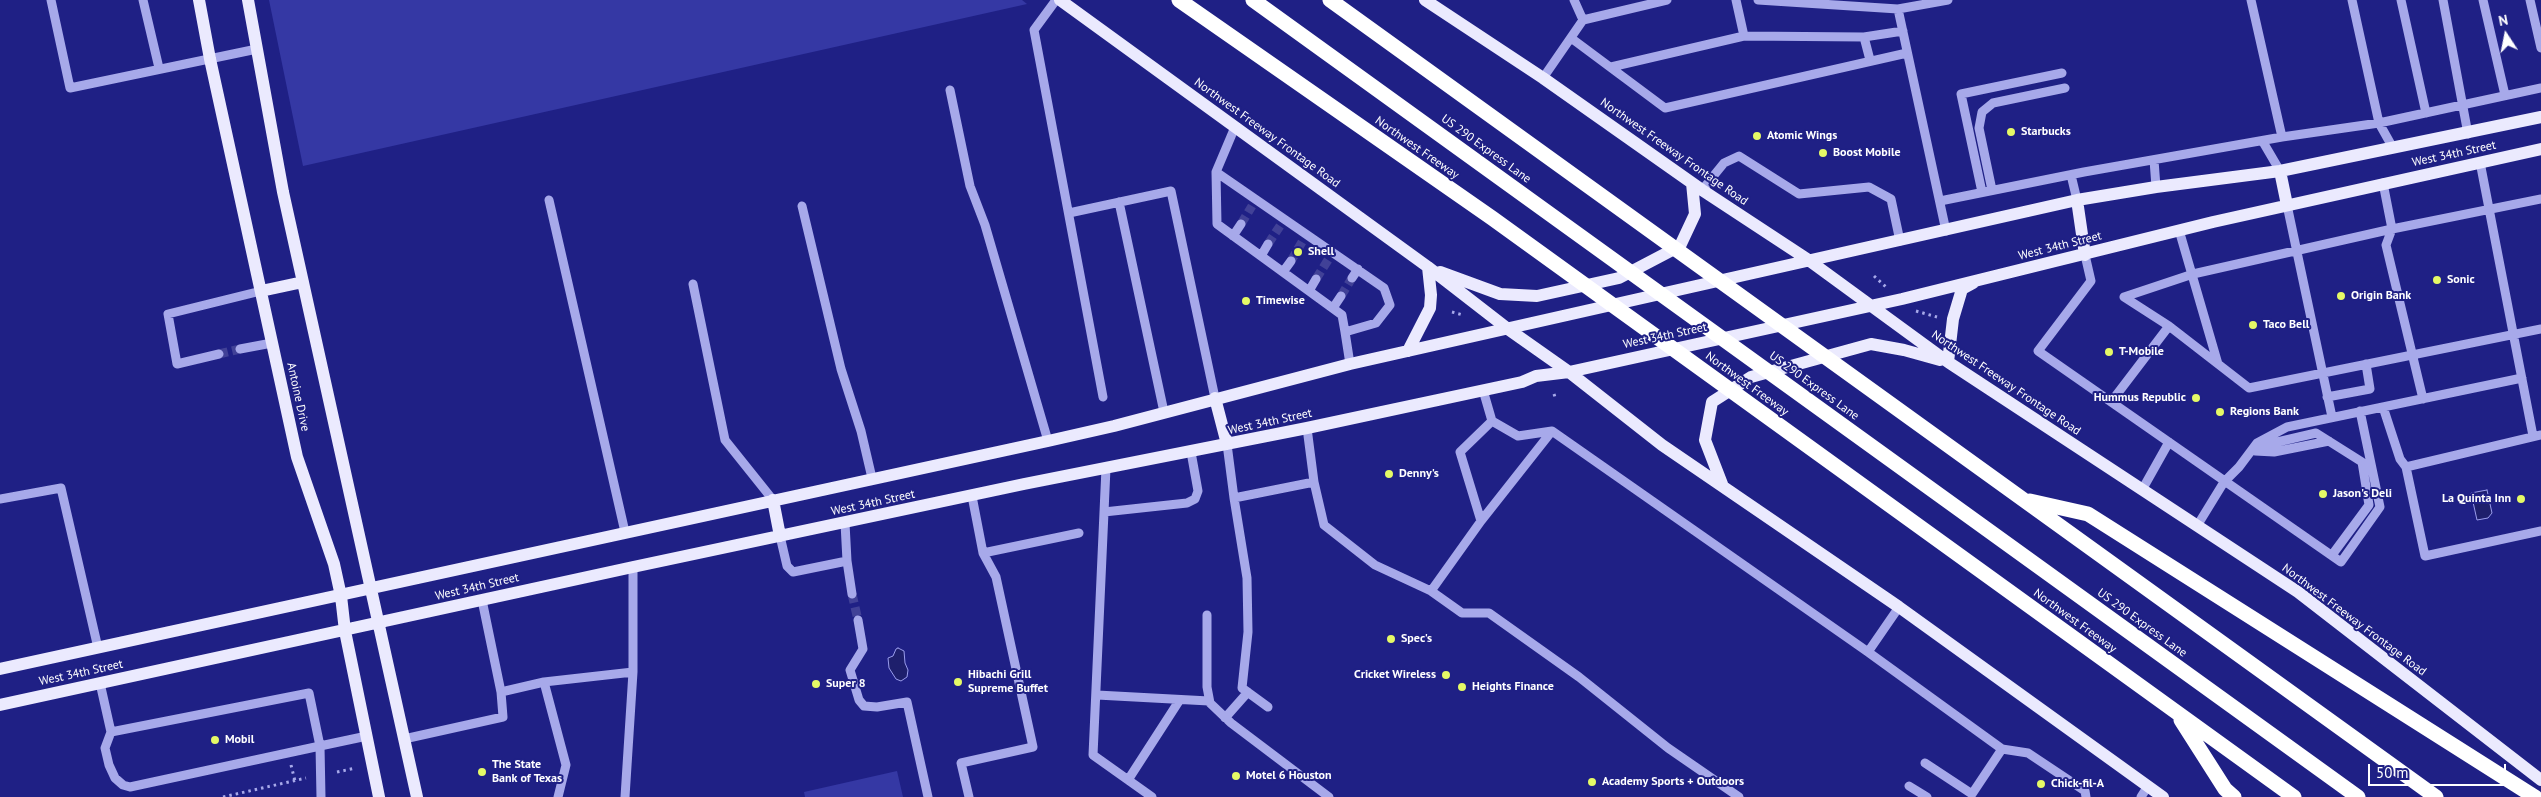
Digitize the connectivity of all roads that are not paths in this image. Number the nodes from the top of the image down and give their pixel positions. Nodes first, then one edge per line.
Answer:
1 (51, 0) edge
2 (143, 0) edge
3 (199, 0) edge
4 (248, 0) edge
5 (1058, 0) edge
6 (1179, 0) edge
7 (1253, 0) edge
8 (1330, 0) edge
9 (1425, 0) edge
10 (1574, 0) edge
11 (1667, 0) edge
12 (1736, 0) edge
13 (1758, 0) edge
14 (1948, 0) edge
15 (2252, 0) edge
16 (2352, 0) edge
17 (2401, 0) edge
18 (2443, 0) edge
19 (2483, 0) edge
20 (2530, 0) edge
21 (1898, 10) junction
22 (1583, 20) junction
23 (1902, 31) junction
24 (1744, 36) junction
25 (1571, 38) junction
26 (1864, 38) junction
27 (2541, 48) edge
28 (257, 49) junction
29 (1907, 53) junction
30 (210, 59) junction
31 (1870, 60) junction
32 (1611, 67) junction
33 (159, 68) junction
34 (2062, 73) dead end
35 (1543, 78) junction
36 (2065, 88) dead end
37 (2541, 88) edge
38 (950, 90) dead end
39 (2504, 95) junction
40 (2464, 104) junction
41 (1982, 112) junction
42 (2426, 113) junction
43 (2541, 117) edge
44 (1967, 121) junction
45 (2379, 123) junction
46 (1235, 127) junction
47 (2468, 134) junction
48 (2282, 138) junction
49 (2263, 142) junction
50 (2393, 148) junction
51 (2541, 149) edge
52 (2154, 160) junction
53 (2480, 162) junction
54 (2280, 170) junction
55 (1216, 172) junction
56 (2070, 175) junction
57 (2383, 183) junction
58 (2156, 186) junction
59 (1697, 187) junction
60 (1992, 190) junction
61 (1982, 192) junction
62 (2541, 199) edge
63 (549, 200) dead end
64 (2077, 200) junction
65 (1940, 201) junction
66 (1120, 202) junction
67 (2287, 205) junction
68 (802, 206) dead end
69 (2490, 210) junction
70 (1069, 212) junction
71 (1241, 224) tunnel mouth
72 (2178, 230) junction
73 (2392, 230) junction
74 (1946, 231) junction
75 (1234, 236) junction
76 (1900, 241) junction
77 (1268, 244) tunnel mouth
78 (2297, 251) junction
79 (2085, 255) junction
80 (1261, 256) junction
81 (1807, 259) junction
82 (1291, 261) tunnel mouth
83 (1428, 267) junction
84 (1358, 269) junction
85 (1283, 272) junction
86 (2193, 274) junction
87 (1352, 278) tunnel mouth
88 (1316, 279) tunnel mouth
89 (1977, 281) junction
90 (303, 282) junction
91 (693, 284) dead end
92 (261, 291) junction
93 (1309, 291) junction
94 (1341, 296) tunnel mouth
95 (1872, 305) junction
96 (1333, 308) junction
97 (2169, 326) junction
98 (1508, 329) junction
99 (2541, 329) edge
100 (1345, 332) junction
101 (2513, 334) junction
102 (272, 342) junction
103 (240, 349) tunnel mouth
104 (1408, 352) junction
105 (219, 354) tunnel mouth
106 (2413, 355) junction
107 (1948, 362) junction
108 (1350, 364) junction
109 (2218, 364) junction
110 (2366, 364) junction
111 (1569, 372) junction
112 (2321, 373) junction
113 (2522, 378) junction
114 (1483, 390) junction
115 (1103, 397) dead end
116 (2327, 397) junction
117 (1215, 398) junction
118 (2423, 398) junction
119 (2111, 402) junction
120 (2383, 407) junction
121 (2360, 411) junction
122 (1164, 412) junction
123 (2332, 417) junction
124 (2321, 419) junction
125 (1492, 421) junction
126 (1307, 428) junction
127 (1552, 431) junction
128 (2537, 436) edge
129 (1048, 441) junction
130 (2329, 441) junction
131 (2168, 442) junction
132 (1227, 444) junction
133 (2251, 451) junction
134 (1190, 452) junction
135 (2406, 467) junction
136 (1106, 468) junction
137 (872, 478) junction
138 (1314, 482) junction
139 (2224, 482) junction
140 (1722, 484) junction
141 (2142, 490) junction
142 (972, 496) junction
143 (1234, 498) junction
144 (0, 499) edge
145 (773, 500) junction
146 (2023, 500) junction
147 (1104, 512) junction
148 (1481, 521) junction
149 (844, 523) junction
150 (2197, 526) junction
151 (2541, 531) edge
152 (625, 532) junction
153 (1079, 533) dead end
154 (780, 536) junction
155 (983, 553) junction
156 (2332, 555) junction
157 (847, 561) junction
158 (633, 567) junction
159 (370, 590) junction
160 (1432, 591) junction
161 (852, 594) tunnel mouth
162 (341, 596) junction
163 (482, 600) junction
164 (1899, 606) junction
165 (1207, 615) dead end
166 (858, 620) tunnel mouth
167 (378, 624) junction
168 (345, 631) junction
169 (98, 648) junction
170 (1868, 652) junction
171 (0, 669) edge
172 (633, 672) junction
173 (544, 682) junction
174 (100, 683) junction
175 (501, 692) junction
176 (1248, 692) junction
177 (1097, 695) junction
178 (1180, 701) junction
179 (1210, 701) junction
180 (0, 705) edge
181 (1268, 707) dead end
182 (2176, 712) junction
183 (1225, 718) junction
184 (111, 732) junction
185 (368, 736) junction
186 (404, 739) junction
187 (320, 746) junction
188 (2002, 749) junction
189 (1925, 763) dead end
190 (1128, 780) junction
191 (2541, 780) edge
192 (1909, 786) dead end
193 (2144, 791) edge
194 (321, 797) edge
195 (380, 797) edge
196 (417, 797) edge
197 (558, 797) edge
198 (625, 797) edge
199 (928, 797) edge
200 (969, 797) edge
201 (1152, 797) edge
202 (1329, 797) edge
203 (1739, 797) edge
204 (1927, 797) edge
205 (2086, 797) edge
206 (2163, 797) edge
207 (2234, 797) edge
208 (2294, 797) edge
209 (2358, 797) edge
210 (2436, 797) edge
211 (2535, 797) edge

1 - 33 lane
2 - 33 lane
3 - 30 main road, Antoine Drive
4 - 28 main road
5 - 46 main road, Northwest Freeway Frontage Road
5 - 70 lane
6 - 182 highway, Northwest Freeway
7 - 209 highway, US 290 Express Lane
8 - 146 highway
9 - 35 main road, Northwest Freeway Frontage Road
10 - 22 lane
11 - 22 lane
12 - 24 lane
13 - 21 lane
14 - 21 lane
15 - 48 lane
16 - 45 lane
17 - 42 lane
18 - 40 lane
19 - 39 lane
20 - 27 lane
21 - 23 lane
22 - 25 lane
23 - 26 lane
23 - 29 lane
24 - 26 lane
24 - 32 lane
25 - 32 lane
25 - 35 lane
26 - 31 lane
28 - 30 lane
28 - 90 main road
29 - 31 lane
29 - 65 lane
30 - 33 lane
30 - 92 main road, Antoine Drive
31 - 32 lane
34 - 44 lane
35 - 59 main road, Northwest Freeway Frontage Road
36 - 41 lane
37 - 39 lane
38 - 129 lane
39 - 40 lane
40 - 42 lane
40 - 47 lane
41 - 44 lane
41 - 60 lane
42 - 45 lane
43 - 47 main road, West 34th Street
44 - 61 lane
45 - 48 lane
45 - 50 lane
46 - 55 lane
46 - 83 main road, Northwest Freeway Frontage Road
47 - 50 main road, West 34th Street
48 - 49 lane
49 - 52 lane
49 - 54 lane
50 - 54 main road, West 34th Street
51 - 53 main road, West 34th Street
52 - 56 lane
52 - 58 lane
53 - 57 main road, West 34th Street
53 - 69 lane
54 - 58 main road, West 34th Street
54 - 67 main road
55 - 75 lane
55 - 84 lane
56 - 60 lane
56 - 64 lane
57 - 67 main road, West 34th Street
57 - 73 lane
58 - 64 main road, West 34th Street
59 - 76 lane
59 - 81 main road, Northwest Freeway Frontage Road
59 - 83 main road
60 - 61 lane
61 - 65 lane
62 - 69 lane
63 - 152 lane
64 - 74 main road, West 34th Street
64 - 79 main road
65 - 74 lane
66 - 70 lane
66 - 117 lane
66 - 122 lane
67 - 72 main road, West 34th Street
67 - 78 lane
68 - 137 lane
69 - 73 lane
69 - 101 lane
70 - 115 lane
71 - 75 lane
72 - 79 main road, West 34th Street
72 - 86 lane
73 - 78 lane
73 - 106 lane
74 - 76 main road, West 34th Street
75 - 80 lane
76 - 81 main road, West 34th Street
77 - 80 lane
78 - 86 lane
78 - 112 lane
79 - 89 main road, West 34th Street
79 - 119 lane
80 - 85 lane
81 - 95 main road, Northwest Freeway Frontage Road
81 - 98 main road, West 34th Street
82 - 85 lane
83 - 98 main road, Northwest Freeway Frontage Road
83 - 104 main road
84 - 87 lane
84 - 100 lane
85 - 93 lane
86 - 97 lane
86 - 109 lane
88 - 93 lane
89 - 95 main road, West 34th Street
89 - 107 main road
90 - 92 main road
90 - 159 main road
91 - 145 lane
92 - 102 main road, Antoine Drive
92 - 105 lane
93 - 96 lane
94 - 96 lane
95 - 107 main road, Northwest Freeway Frontage Road
95 - 111 main road, West 34th Street
96 - 100 lane
97 - 109 lane
97 - 119 lane
98 - 104 main road, West 34th Street
98 - 111 main road, Northwest Freeway Frontage Road
99 - 101 lane
100 - 108 lane
101 - 106 lane
101 - 113 lane
102 - 103 lane
102 - 162 main road, Antoine Drive
104 - 108 main road, West 34th Street
106 - 110 lane
106 - 118 lane
107 - 140 main road
107 - 141 main road, Northwest Freeway Frontage Road
108 - 117 main road, West 34th Street
109 - 112 lane
110 - 112 lane
110 - 116 lane
111 - 114 main road, West 34th Street
111 - 140 main road, Northwest Freeway Frontage Road
112 - 116 lane
113 - 118 lane
113 - 128 lane
114 - 125 lane
114 - 126 main road, West 34th Street
116 - 123 lane
117 - 122 main road, West 34th Street
117 - 132 main road
118 - 120 lane
119 - 131 lane
120 - 121 lane
120 - 135 lane
121 - 123 lane
121 - 156 lane
122 - 129 main road, West 34th Street
123 - 124 lane
124 - 130 lane
124 - 133 lane
125 - 127 lane
125 - 148 lane
126 - 132 main road, West 34th Street
126 - 138 lane
127 - 148 lane
127 - 170 lane
128 - 135 lane
129 - 137 main road, West 34th Street
130 - 133 lane
130 - 156 lane
131 - 139 lane
131 - 141 lane
132 - 134 main road, West 34th Street
132 - 143 lane
133 - 139 lane
134 - 136 main road, West 34th Street
134 - 147 lane
135 - 151 lane
136 - 142 main road, West 34th Street
136 - 147 lane
137 - 145 main road, West 34th Street
138 - 143 lane
138 - 160 lane
139 - 150 lane
139 - 156 lane
140 - 164 main road, Northwest Freeway Frontage Road
141 - 150 main road, Northwest Freeway Frontage Road
142 - 149 main road, West 34th Street
142 - 155 lane
143 - 176 lane
144 - 169 lane
145 - 152 main road, West 34th Street
145 - 154 main road
146 - 210 highway
146 - 211 highway
147 - 177 lane
148 - 160 lane
149 - 154 main road, West 34th Street
149 - 157 lane
150 - 191 main road, Northwest Freeway Frontage Road
152 - 159 main road, West 34th Street
153 - 155 lane
154 - 157 lane
154 - 158 main road, West 34th Street
155 - 200 lane
157 - 161 lane
158 - 163 main road, West 34th Street
158 - 172 lane
159 - 162 main road, West 34th Street
159 - 167 main road
160 - 203 lane
162 - 168 main road, Antoine Drive
162 - 169 main road, West 34th Street
163 - 167 main road, West 34th Street
163 - 175 lane
164 - 170 lane
164 - 193 main road, Northwest Freeway Frontage Road
165 - 179 lane
166 - 199 lane
167 - 168 main road, West 34th Street
167 - 186 main road
168 - 174 main road, West 34th Street
168 - 185 main road, Antoine Drive
169 - 171 main road, West 34th Street
170 - 188 lane
172 - 173 lane
172 - 198 lane
173 - 175 lane
173 - 197 lane
174 - 180 main road, West 34th Street
174 - 184 lane
175 - 186 lane
176 - 181 lane
176 - 183 lane
177 - 178 lane
177 - 190 lane
178 - 179 lane
178 - 190 lane
179 - 183 lane
182 - 207 highway
182 - 208 highway, Northwest Freeway
183 - 202 lane
184 - 187 lane
184 - 187 lane
185 - 187 lane
185 - 195 main road, Antoine Drive
186 - 196 main road
187 - 194 lane
188 - 189 lane
188 - 205 lane
190 - 201 lane
192 - 204 lane
193 - 206 main road, Northwest Freeway Frontage Road

